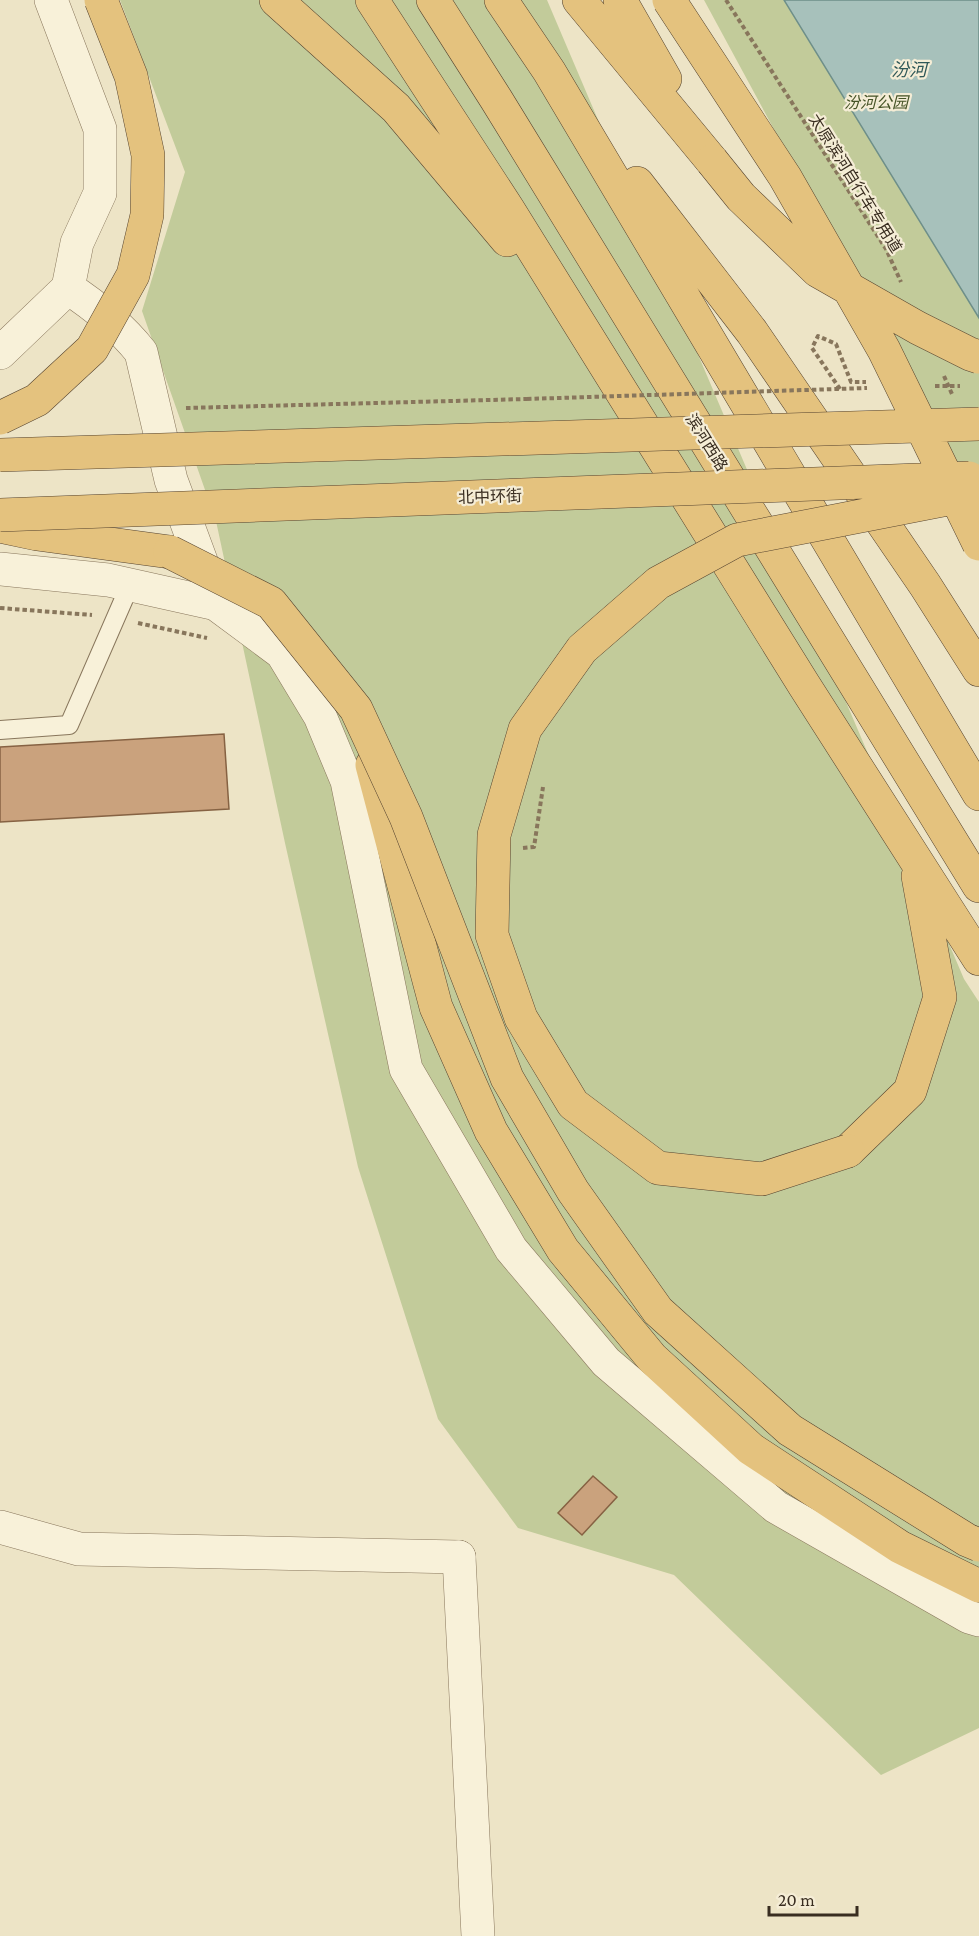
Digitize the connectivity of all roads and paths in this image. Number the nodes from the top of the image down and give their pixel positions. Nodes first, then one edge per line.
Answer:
1 (51, 0) edge
2 (101, 0) edge
3 (276, 0) edge
4 (372, 0) edge
5 (433, 0) edge
6 (501, 0) edge
7 (579, 0) edge
8 (620, 0) edge
9 (669, 0) edge
10 (726, 0) edge
11 (549, 71) junction
12 (712, 161) junction
13 (68, 288) junction
14 (905, 289) dead end
15 (583, 330) junction
16 (0, 353) edge
17 (941, 370) dead end
18 (973, 371) edge
19 (852, 382) dead end
20 (933, 386) dead end
21 (875, 388) dead end
22 (840, 389) junction
23 (956, 401) dead end
24 (154, 409) junction
25 (0, 418) edge
26 (979, 424) edge
27 (0, 456) edge
28 (979, 477) edge
29 (979, 493) edge
30 (0, 515) edge
31 (0, 526) edge
32 (979, 544) edge
33 (0, 569) edge
34 (130, 585) junction
35 (216, 604) junction
36 (0, 608) edge
37 (115, 619) junction
38 (216, 640) dead end
39 (979, 670) edge
40 (356, 709) junction
41 (0, 730) edge
42 (544, 785) dead end
43 (979, 794) edge
44 (534, 847) dead end
45 (915, 859) junction
46 (979, 886) edge
47 (979, 959) edge
48 (0, 1527) edge
49 (979, 1545) edge
50 (979, 1586) edge
51 (979, 1620) edge
52 (478, 1936) edge

1 - 13 street
2 - 25 highway, bridge
3 - 15 highway
4 - 15 highway
5 - 46 highway, 滨河西路
6 - 11 highway
7 - 12 highway
8 - 12 highway
9 - 32 highway, bridge
10 - 14 path, 太原滨河自行车专用道
11 - 39 highway
11 - 43 highway
12 - 18 highway, bridge
13 - 16 street
13 - 24 street
15 - 45 highway
17 - 23 path
18 - 20 path, bridge
19 - 22 path
21 - 22 path, bridge
22 - 24 path, bridge
24 - 35 street
26 - 27 highway, bridge
28 - 30 highway, 北中环街, bridge
29 - 45 highway, bridge
31 - 40 highway, bridge
33 - 34 street
34 - 35 street
34 - 37 lane
35 - 51 street
36 - 37 path
37 - 38 path
37 - 41 lane
40 - 49 highway, bridge
40 - 50 highway
42 - 44 path
45 - 47 highway
48 - 52 street

